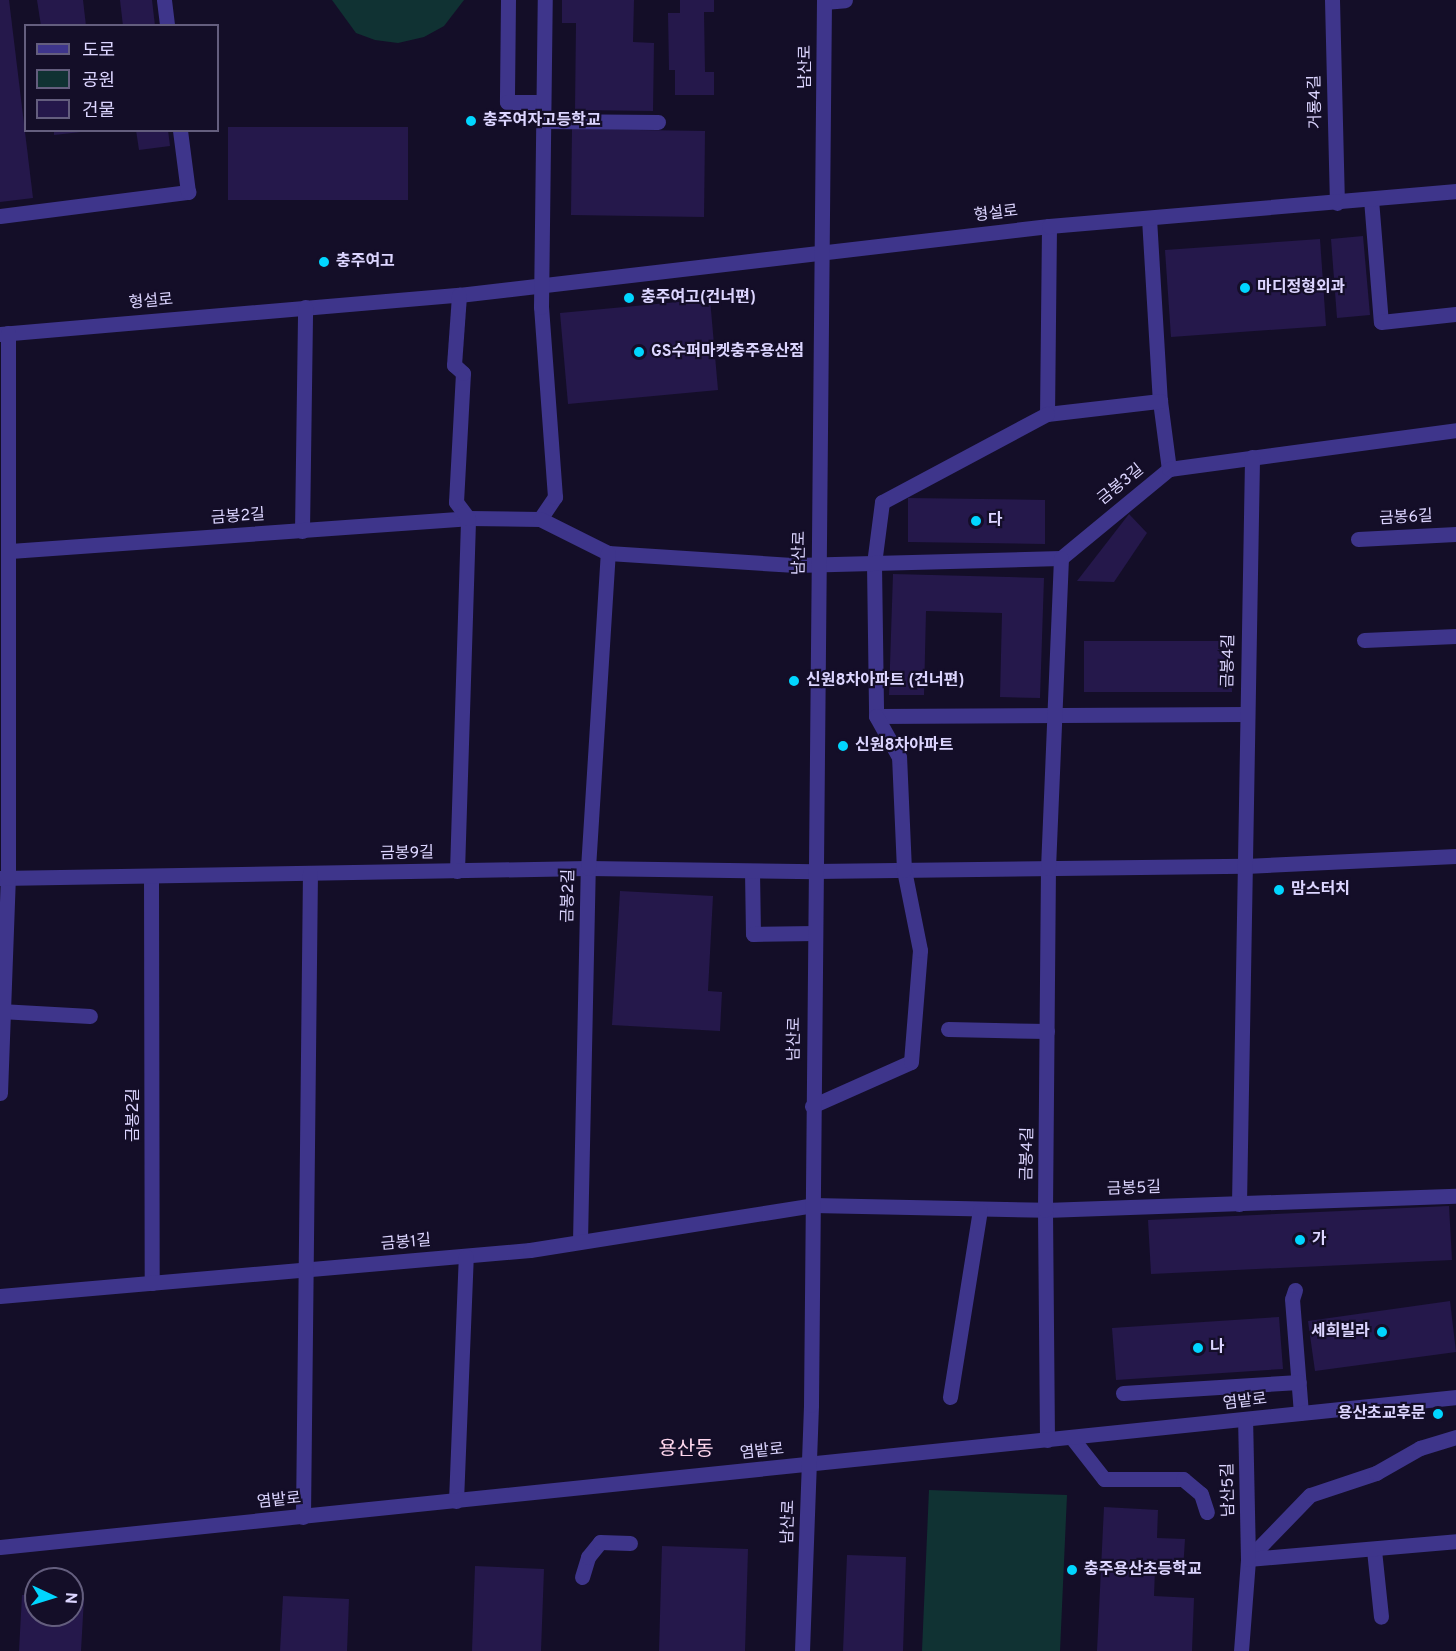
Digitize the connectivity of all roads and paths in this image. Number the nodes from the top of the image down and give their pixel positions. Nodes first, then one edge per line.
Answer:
1 (164, 0) edge
2 (508, 0) edge
3 (545, 0) edge
4 (845, 0) edge
5 (1332, 0) edge
6 (824, 1) edge
7 (167, 24) edge
8 (542, 102) junction
9 (542, 121) junction
10 (658, 122) dead end
11 (180, 132) edge
12 (1456, 191) edge
13 (1371, 199) junction
14 (1337, 203) junction
15 (0, 216) edge
16 (1149, 218) junction
17 (1048, 226) junction
18 (824, 252) junction
19 (541, 284) junction
20 (459, 295) junction
21 (305, 307) junction
22 (1456, 314) edge
23 (4, 333) edge
24 (1160, 401) junction
25 (1047, 414) junction
26 (1456, 430) edge
27 (1252, 457) junction
28 (1169, 469) junction
29 (468, 518) junction
30 (540, 519) junction
31 (302, 531) junction
32 (1456, 534) edge
33 (1358, 539) dead end
34 (10, 551) junction
35 (608, 553) junction
36 (1061, 558) junction
37 (874, 564) junction
38 (817, 565) junction
39 (1456, 636) edge
40 (1364, 640) dead end
41 (1245, 714) junction
42 (876, 716) junction
43 (1054, 716) junction
44 (1456, 856) edge
45 (1245, 866) junction
46 (588, 868) junction
47 (1048, 868) junction
48 (904, 870) junction
49 (457, 871) junction
50 (752, 871) junction
51 (815, 871) junction
52 (310, 873) junction
53 (151, 876) junction
54 (4, 878) edge
55 (816, 933) junction
56 (1, 1012) edge
57 (90, 1016) dead end
58 (948, 1029) dead end
59 (1047, 1031) junction
60 (0, 1093) edge
61 (812, 1106) junction
62 (1456, 1196) edge
63 (1239, 1204) junction
64 (813, 1205) junction
65 (980, 1210) junction
66 (1045, 1210) junction
67 (580, 1241) junction
68 (466, 1256) junction
69 (306, 1270) junction
70 (152, 1283) junction
71 (1295, 1290) dead end
72 (0, 1296) edge
73 (1299, 1382) junction
74 (1123, 1393) dead end
75 (950, 1397) dead end
76 (1456, 1397) edge
77 (1301, 1413) junction
78 (1245, 1420) junction
79 (1456, 1437) edge
80 (1072, 1438) junction
81 (1047, 1440) junction
82 (809, 1466) junction
83 (456, 1501) junction
84 (1207, 1512) dead end
85 (303, 1517) junction
86 (1456, 1541) edge
87 (630, 1543) dead end
88 (0, 1547) edge
89 (1374, 1550) junction
90 (1248, 1559) junction
91 (582, 1577) dead end
92 (1381, 1617) dead end
93 (802, 1651) edge
94 (1241, 1651) edge

1 - 7 street
2 - 8 street
3 - 8 street
4 - 6 street
5 - 14 street, 거룡4길
6 - 18 street, 남산로
8 - 9 street
9 - 10 street
9 - 19 street
11 - 15 street
12 - 13 street, 형설로
13 - 14 street, 형설로
13 - 22 street
14 - 16 street, 형설로
16 - 17 street, 형설로
16 - 24 street
17 - 18 street, 형설로
17 - 25 street
18 - 19 street, 형설로
18 - 38 street, 남산로
19 - 20 street, 형설로
19 - 30 street
20 - 21 street, 형설로
20 - 29 street
21 - 23 street, 형설로
21 - 31 street
23 - 34 street
24 - 25 street
24 - 28 street
25 - 37 street
26 - 27 street, 금봉3길
27 - 28 street, 금봉3길
27 - 41 street, 금봉4길
28 - 36 street, 금봉3길
29 - 30 street, 금봉2길
29 - 31 street, 금봉2길
29 - 49 street
30 - 35 street, 금봉2길
31 - 34 street, 금봉2길
32 - 33 street, 금봉6길
34 - 54 street
35 - 38 street, 금봉2길
35 - 46 street, 금봉2길
36 - 37 street
36 - 43 street, 금봉4길
37 - 38 street
37 - 42 street
38 - 51 street, 남산로
39 - 40 street
41 - 43 street
41 - 45 street, 금봉4길
42 - 43 street
42 - 48 street
43 - 47 street, 금봉4길
44 - 45 street
45 - 47 street
45 - 63 street, 금봉4길
46 - 49 street, 금봉9길
46 - 50 street, 금봉9길
46 - 67 street, 금봉2길
47 - 48 street
47 - 59 street, 금봉4길
48 - 51 street
48 - 61 street
49 - 52 street, 금봉9길
50 - 51 street, 금봉9길
50 - 55 street
51 - 55 street, 남산로
52 - 53 street, 금봉9길
52 - 69 street
53 - 54 street, 금봉9길
53 - 70 street, 금봉2길
54 - 56 street
55 - 61 street, 남산로
56 - 57 street
56 - 60 street
58 - 59 street
59 - 66 street, 금봉4길
61 - 64 street, 남산로
62 - 63 street, 금봉5길
63 - 66 street, 금봉5길
64 - 65 street, 금봉5길
64 - 67 street, 금봉1길
64 - 82 street, 남산로
65 - 66 street, 금봉5길
65 - 75 street
66 - 81 street, 금봉4길
67 - 68 street, 금봉1길
68 - 69 street, 금봉1길
68 - 83 street
69 - 70 street, 금봉1길
69 - 85 street
70 - 72 street, 금봉1길
71 - 73 street
73 - 74 street
73 - 77 street
76 - 77 street, 염밭로
77 - 78 street, 염밭로
78 - 80 street, 염밭로
78 - 90 street, 남산5길
79 - 90 street
80 - 81 street, 염밭로
80 - 84 street
81 - 82 street, 염밭로
82 - 83 street, 염밭로
82 - 93 street, 남산로
83 - 85 street, 염밭로
85 - 88 street, 염밭로
86 - 89 street
87 - 91 street
89 - 90 street
89 - 92 street
90 - 94 street, 남산5길

